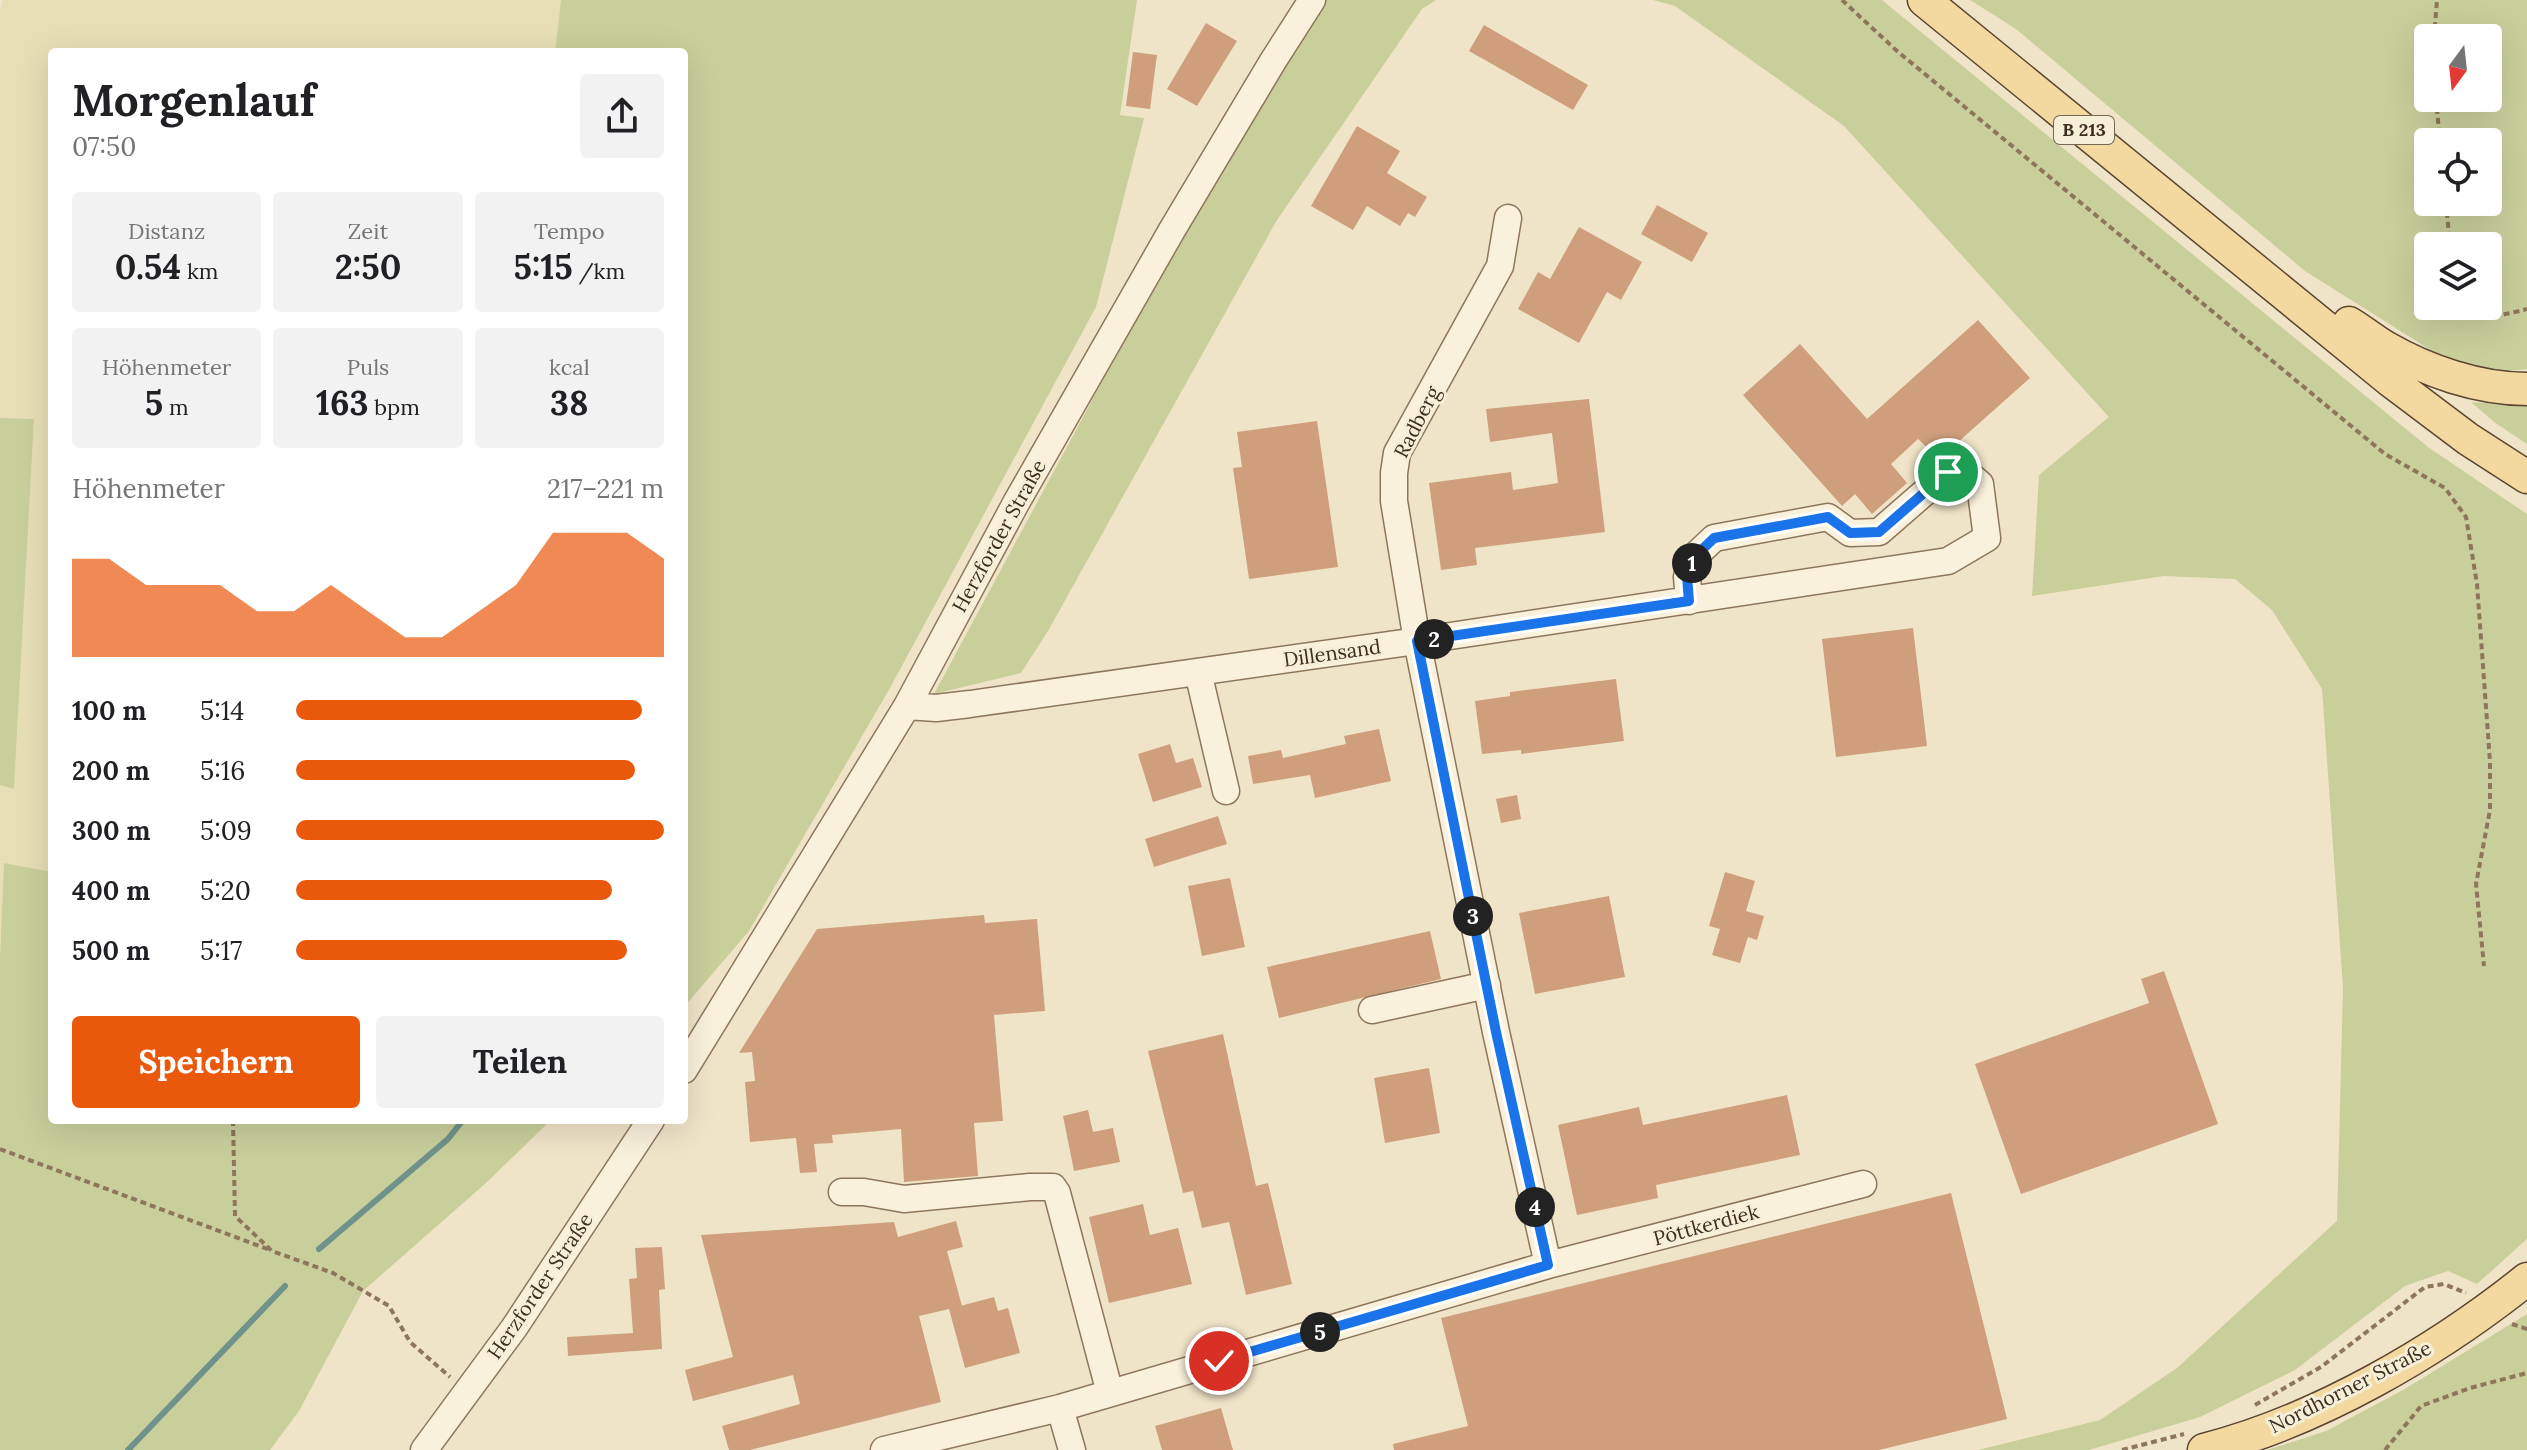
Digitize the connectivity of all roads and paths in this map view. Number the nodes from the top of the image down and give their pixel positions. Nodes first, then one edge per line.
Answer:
1 (1312, 0) edge
2 (1842, 0) edge
3 (1924, 0) edge
4 (2437, 0) edge
5 (2435, 24) edge
6 (1508, 218) dead end
7 (2243, 259) junction
8 (2527, 309) edge
9 (2502, 315) edge
10 (2527, 389) edge
11 (2527, 477) edge
12 (1689, 601) junction
13 (1417, 641) junction
14 (1198, 672) junction
15 (907, 706) junction
16 (1226, 791) dead end
17 (2484, 966) dead end
18 (1487, 985) junction
19 (1372, 1010) dead end
20 (688, 1063) edge
21 (233, 1124) edge
22 (648, 1124) edge
23 (0, 1149) edge
24 (1863, 1184) dead end
25 (842, 1192) dead end
26 (272, 1251) junction
27 (1548, 1265) junction
28 (2527, 1279) edge
29 (2468, 1294) dead end
30 (2512, 1324) dead end
31 (2527, 1329) edge
32 (2527, 1373) edge
33 (467, 1391) junction
34 (1110, 1393) junction
35 (2252, 1406) dead end
36 (1060, 1408) junction
37 (2200, 1440) edge
38 (424, 1450) edge
39 (884, 1450) edge
40 (1072, 1450) edge
41 (2122, 1450) edge
42 (2385, 1450) edge

1 - 15 street, Herzforder Straße
2 - 17 path
3 - 7 main road, B 213
4 - 5 path
6 - 13 street, Radberg
7 - 10 main road
7 - 11 main road, B 213
8 - 9 path
12 - 12 street, Dillensand
12 - 13 street, Dillensand
13 - 14 street, Dillensand
13 - 18 street
14 - 15 street, Dillensand
14 - 16 street
15 - 20 street, Herzforder Straße
18 - 19 street
18 - 27 street
21 - 26 path
22 - 33 street, Herzforder Straße
23 - 26 path
24 - 27 street, Pöttkerdiek
25 - 34 street
26 - 33 path
27 - 34 street, Pöttkerdiek
28 - 37 main road, Nordhorner Straße
29 - 35 path
30 - 31 path
32 - 42 path
33 - 38 street, Herzforder Straße
34 - 36 street, Pöttkerdiek
36 - 39 street, Pöttkerdiek
36 - 40 street
37 - 41 path

